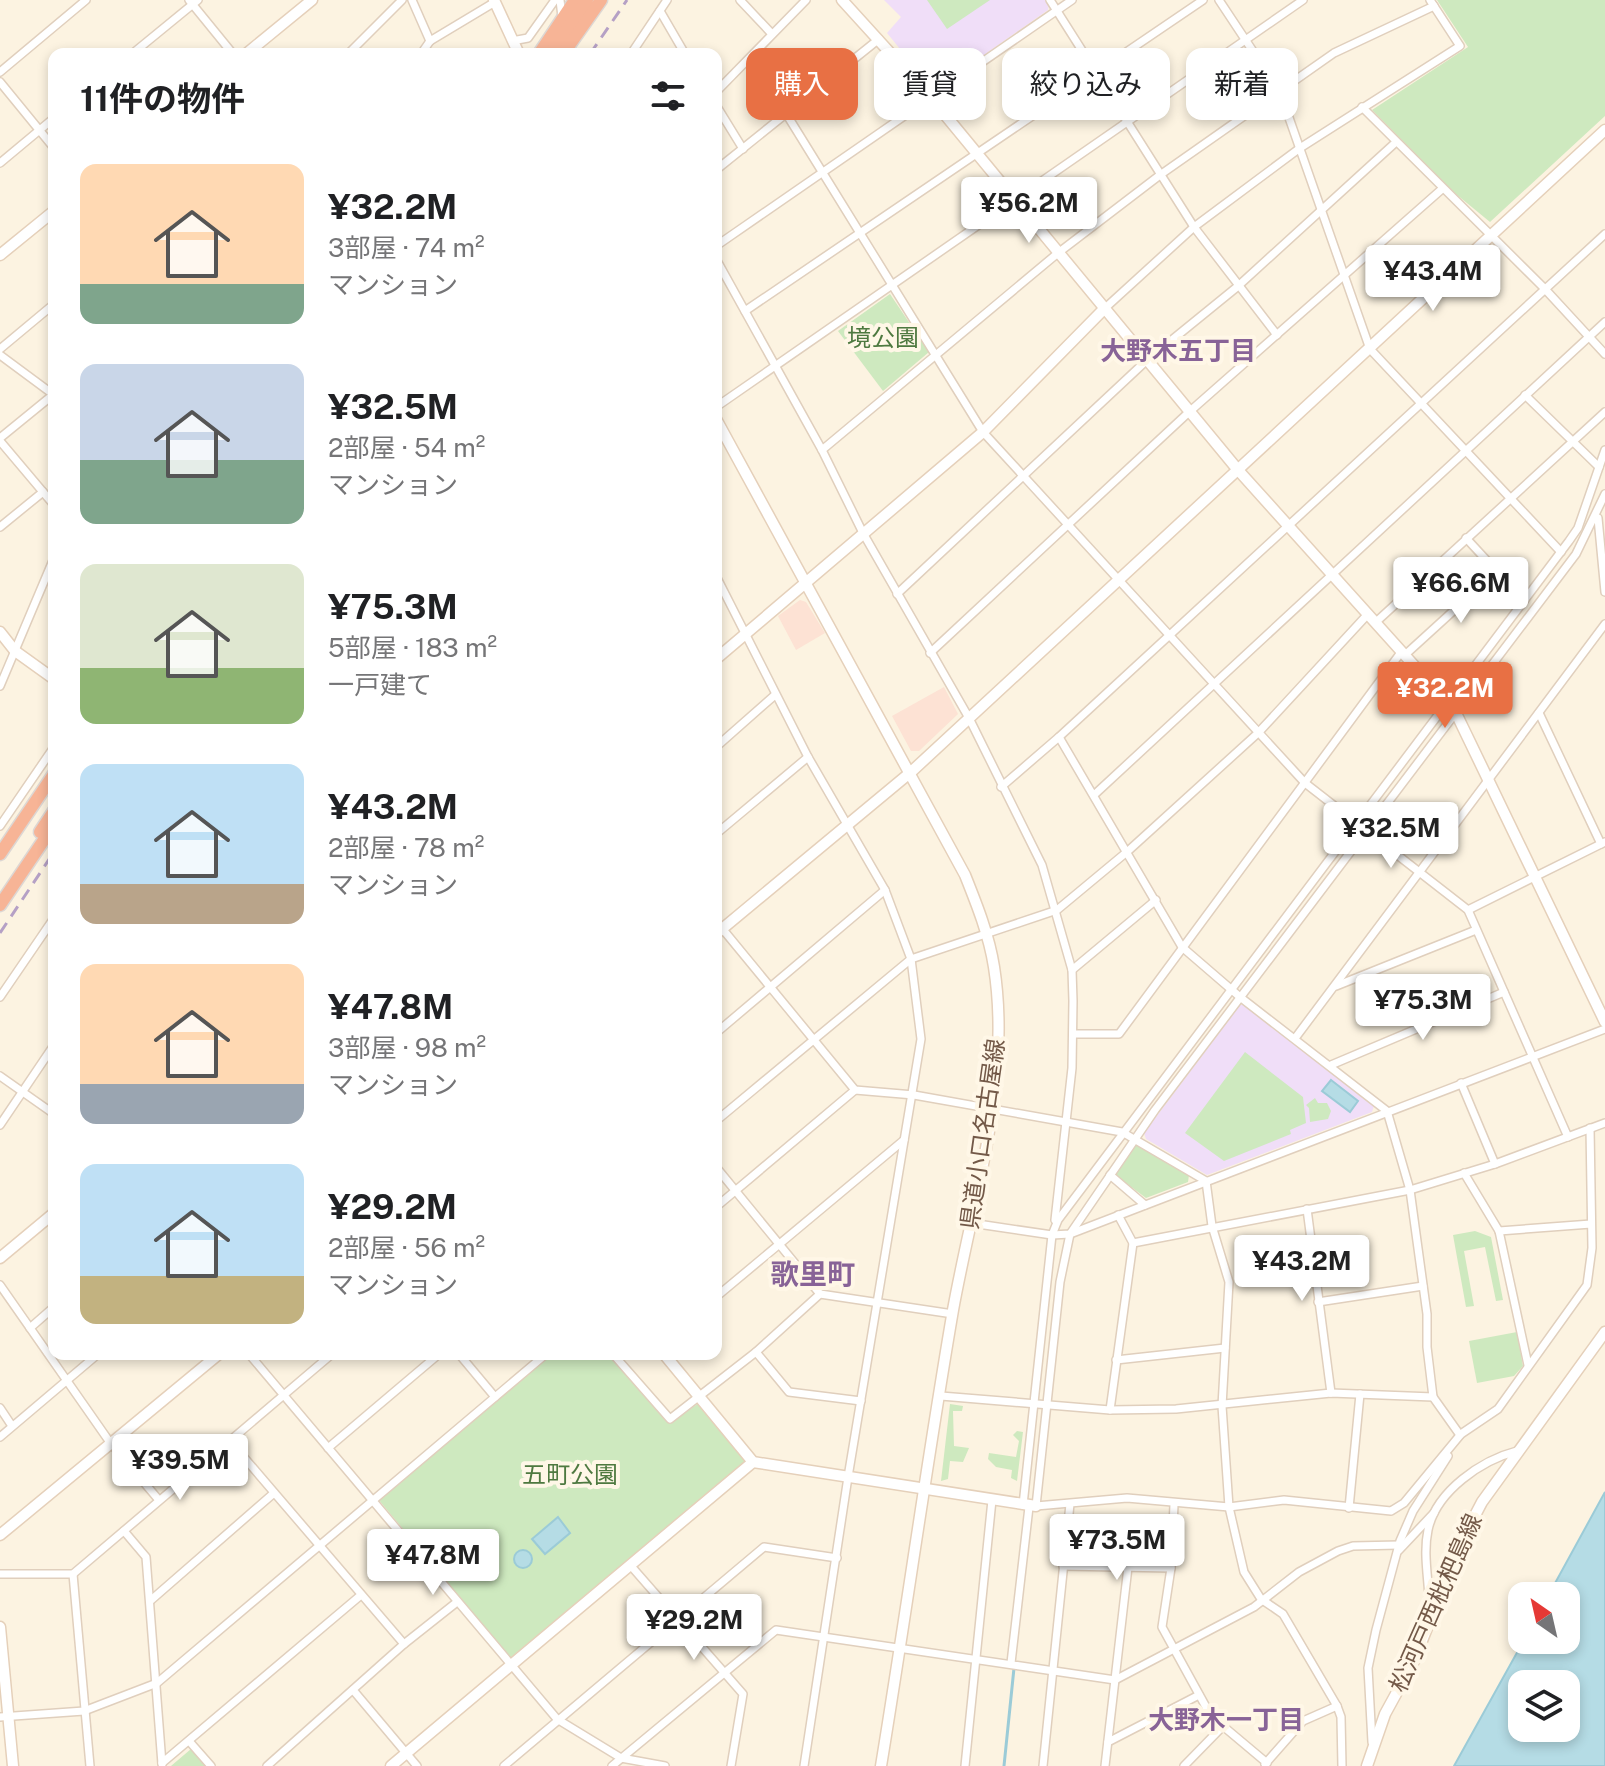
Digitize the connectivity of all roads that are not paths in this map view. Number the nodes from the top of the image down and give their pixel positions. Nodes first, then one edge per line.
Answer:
1 (86, 0) edge
2 (312, 0) edge
3 (402, 0) edge
4 (412, 0) edge
5 (557, 0) edge
6 (575, 0) edge
7 (587, 0) edge
8 (601, 0) edge
9 (609, 0) edge
10 (667, 0) edge
11 (740, 0) edge
12 (806, 0) edge
13 (842, 0) edge
14 (1050, 0) edge
15 (1072, 0) edge
16 (1203, 0) edge
17 (1219, 0) edge
18 (1303, 0) edge
19 (494, 1) edge
20 (193, 2) edge
21 (1432, 3) edge
22 (660, 11) junction
23 (1056, 11) junction
24 (563, 19) junction
25 (772, 34) junction
26 (879, 39) junction
27 (1245, 40) junction
28 (430, 41) junction
29 (139, 48) edge
30 (228, 48) edge
31 (253, 48) edge
32 (354, 48) edge
33 (425, 48) edge
34 (515, 48) edge
35 (518, 48) edge
36 (543, 48) edge
37 (554, 48) edge
38 (567, 48) edge
39 (577, 48) edge
40 (635, 48) edge
41 (682, 48) edge
42 (887, 48) edge
43 (1079, 48) edge
44 (1135, 48) edge
45 (1250, 48) edge
46 (858, 56) edge
47 (986, 61) edge
48 (0, 72) edge
49 (1298, 79) edge
50 (0, 82) edge
51 (722, 86) edge
52 (1170, 90) edge
53 (1362, 107) junction
54 (722, 115) edge
55 (781, 120) edge
56 (790, 120) edge
57 (901, 120) edge
58 (949, 120) edge
59 (1029, 120) edge
60 (1125, 120) joint
61 (1240, 120) edge
62 (1290, 120) edge
63 (48, 123) edge
64 (39, 130) junction
65 (1605, 130) edge
66 (48, 141) edge
67 (1395, 143) junction
68 (1300, 148) junction
69 (743, 149) junction
70 (977, 155) junction
71 (0, 163) edge
72 (722, 165) edge
73 (823, 172) junction
74 (1160, 175) junction
75 (1442, 189) junction
76 (1014, 199) junction
77 (1323, 209) junction
78 (48, 216) edge
79 (1194, 227) junction
80 (862, 234) junction
81 (1605, 234) edge
82 (1488, 237) junction
83 (722, 242) edge
84 (1058, 253) junction
85 (0, 255) edge
86 (722, 270) edge
87 (1346, 275) junction
88 (893, 283) junction
89 (1237, 287) junction
90 (1544, 288) junction
91 (48, 309) edge
92 (1103, 310) junction
93 (745, 311) junction
94 (1605, 322) edge
95 (1277, 335) junction
96 (1589, 336) junction
97 (1370, 349) junction
98 (0, 352) edge
99 (937, 353) junction
100 (1605, 354) edge
101 (1146, 361) junction
102 (775, 365) junction
103 (48, 389) edge
104 (1525, 395) junction
105 (48, 399) edge
106 (722, 403) edge
107 (1420, 403) junction
108 (1605, 412) edge
109 (1188, 413) junction
110 (722, 430) edge
111 (983, 432) junction
112 (0, 440) edge
113 (1573, 440) junction
114 (822, 450) junction
115 (1605, 450) edge
116 (1466, 451) junction
117 (1599, 467) junction
118 (1238, 470) junction
119 (1023, 476) junction
120 (43, 492) junction
121 (1605, 494) edge
122 (48, 498) edge
123 (1509, 498) junction
124 (1598, 515) junction
125 (1067, 524) junction
126 (1288, 524) junction
127 (0, 527) edge
128 (863, 533) junction
129 (1466, 538) junction
130 (1561, 552) junction
131 (48, 572) edge
132 (1496, 572) junction
133 (1333, 574) junction
134 (1118, 581) junction
135 (807, 583) junction
136 (722, 589) edge
137 (1605, 592) edge
138 (897, 594) junction
139 (1524, 601) junction
140 (1372, 618) junction
141 (1605, 624) edge
142 (0, 632) edge
143 (744, 635) junction
144 (1169, 636) junction
145 (15, 651) junction
146 (930, 653) junction
147 (1404, 653) junction
148 (722, 654) edge
149 (48, 675) edge
150 (1213, 684) junction
151 (0, 686) edge
152 (775, 695) junction
153 (1446, 700) junction
154 (1455, 711) junction
155 (1539, 713) junction
156 (969, 718) junction
157 (1258, 733) junction
158 (1059, 737) junction
159 (722, 742) edge
160 (48, 756) edge
161 (808, 757) junction
162 (911, 772) junction
163 (48, 775) edge
164 (1490, 778) junction
165 (31, 780) junction
166 (48, 782) edge
167 (1305, 783) junction
168 (1001, 787) junction
169 (1094, 795) junction
170 (48, 797) edge
171 (48, 820) edge
172 (1357, 824) junction
173 (847, 825) junction
174 (0, 826) edge
175 (722, 829) edge
176 (1367, 831) junction
177 (48, 834) edge
178 (1603, 843) edge
179 (1128, 851) junction
180 (0, 854) edge
181 (30, 860) junction
182 (0, 868) edge
183 (1420, 872) junction
184 (1536, 877) junction
185 (885, 890) junction
186 (0, 891) edge
187 (1156, 900) junction
188 (0, 905) edge
189 (1057, 910) junction
190 (1468, 910) junction
191 (0, 914) edge
192 (722, 925) edge
193 (48, 927) edge
194 (1476, 930) junction
195 (722, 932) edge
196 (987, 935) junction
197 (1182, 947) junction
198 (911, 959) junction
199 (1072, 970) junction
200 (770, 986) junction
201 (1229, 987) junction
202 (1334, 987) junction
203 (1504, 992) junction
204 (0, 997) edge
205 (1240, 997) junction
206 (1601, 1003) edge
207 (1605, 1022) edge
208 (722, 1028) edge
209 (1605, 1029) edge
210 (1074, 1034) junction
211 (1296, 1037) junction
212 (814, 1039) junction
213 (48, 1054) edge
214 (1533, 1056) junction
215 (1331, 1065) junction
216 (0, 1076) edge
217 (1461, 1083) junction
218 (855, 1090) junction
219 (23, 1092) junction
220 (914, 1095) junction
221 (991, 1107) junction
222 (48, 1110) edge
223 (1387, 1111) junction
224 (722, 1116) edge
225 (1064, 1119) junction
226 (1605, 1123) edge
227 (0, 1125) edge
228 (1590, 1128) junction
229 (1122, 1132) junction
230 (1568, 1137) junction
231 (1133, 1138) junction
232 (904, 1140) junction
233 (1605, 1162) edge
234 (1495, 1164) junction
235 (1593, 1164) junction
236 (1464, 1173) junction
237 (722, 1174) edge
238 (1110, 1175) junction
239 (1206, 1181) junction
240 (735, 1190) junction
241 (1410, 1190) junction
242 (722, 1202) edge
243 (1145, 1205) junction
244 (1307, 1209) junction
245 (1118, 1215) junction
246 (48, 1218) edge
247 (971, 1223) junction
248 (1591, 1224) junction
249 (1212, 1226) junction
250 (1499, 1231) junction
251 (1070, 1234) junction
252 (1052, 1235) junction
253 (780, 1243) junction
254 (1133, 1243) junction
255 (0, 1258) edge
256 (0, 1285) edge
257 (1423, 1286) junction
258 (722, 1292) edge
259 (820, 1294) junction
260 (878, 1301) junction
261 (1318, 1302) junction
262 (48, 1312) edge
263 (953, 1314) junction
264 (30, 1328) junction
265 (1605, 1332) edge
266 (1225, 1348) junction
267 (756, 1352) junction
268 (48, 1355) edge
269 (51, 1360) edge
270 (91, 1360) edge
271 (211, 1360) edge
272 (254, 1360) edge
273 (325, 1360) edge
274 (432, 1360) edge
275 (464, 1360) edge
276 (539, 1360) edge
277 (618, 1360) edge
278 (669, 1360) edge
279 (1116, 1360) junction
280 (1528, 1365) junction
281 (66, 1382) junction
282 (1331, 1393) junction
283 (1360, 1394) junction
284 (283, 1395) junction
285 (941, 1396) junction
286 (495, 1397) junction
287 (700, 1397) junction
288 (1433, 1397) junction
289 (861, 1401) junction
290 (1033, 1405) junction
291 (1047, 1406) junction
292 (1222, 1406) junction
293 (0, 1408) edge
294 (1110, 1410) junction
295 (12, 1426) junction
296 (1461, 1434) junction
297 (0, 1437) edge
298 (109, 1441) junction
299 (230, 1441) junction
300 (328, 1448) junction
301 (1517, 1451) junction
302 (753, 1462) junction
303 (848, 1477) junction
304 (927, 1490) junction
305 (274, 1493) junction
306 (158, 1499) junction
307 (372, 1499) junction
308 (992, 1500) junction
309 (1070, 1504) junction
310 (1174, 1505) junction
311 (1030, 1506) junction
312 (1229, 1507) junction
313 (1349, 1508) junction
314 (1436, 1512) junction
315 (124, 1531) junction
316 (0, 1535) edge
317 (318, 1545) junction
318 (1398, 1548) junction
319 (837, 1558) junction
320 (631, 1566) junction
321 (1063, 1566) junction
322 (1128, 1567) junction
323 (1171, 1568) junction
324 (0, 1574) edge
325 (73, 1574) junction
326 (361, 1595) junction
327 (150, 1601) junction
328 (1263, 1601) junction
329 (457, 1602) junction
330 (678, 1620) junction
331 (1428, 1622) junction
332 (0, 1627) edge
333 (826, 1637) junction
334 (404, 1644) junction
335 (901, 1649) junction
336 (1173, 1650) junction
337 (976, 1658) junction
338 (1011, 1663) junction
339 (510, 1666) junction
340 (1052, 1669) junction
341 (724, 1674) junction
342 (1115, 1680) junction
343 (157, 1683) junction
344 (353, 1690) junction
345 (1199, 1695) junction
346 (1337, 1706) junction
347 (84, 1711) junction
348 (5, 1717) edge
349 (557, 1719) junction
350 (1223, 1726) junction
351 (189, 1741) junction
352 (1108, 1742) junction
353 (1372, 1749) junction
354 (405, 1753) junction
355 (621, 1758) junction
356 (1341, 1763) edge
357 (1265, 1764) edge
358 (162, 1765) edge
359 (13, 1766) edge
360 (90, 1766) edge
361 (211, 1766) edge
362 (267, 1766) edge
363 (391, 1766) edge
364 (417, 1766) edge
365 (504, 1766) edge
366 (612, 1766) edge
367 (662, 1766) edge
368 (731, 1766) edge
369 (804, 1766) edge
370 (881, 1766) edge
371 (965, 1766) edge
372 (1043, 1766) edge
373 (1105, 1766) edge
374 (1184, 1766) edge
375 (1367, 1766) edge

1 - 48 street
2 - 31 street
3 - 32 street
4 - 28 street
5 - 24 street
5 - 35 street
6 - 24 highway
7 - 37 highway
8 - 38 highway
9 - 39 highway
10 - 22 street
11 - 25 street
12 - 25 street
13 - 26 street
14 - 23 street
15 - 23 street
16 - 44 street
17 - 27 street
18 - 27 street
19 - 28 street
19 - 34 street
20 - 29 street
20 - 30 street
21 - 49 street
21 - 53 street
22 - 40 street
22 - 41 street
23 - 43 street
23 - 47 street
24 - 36 highway
25 - 51 street
26 - 42 street
26 - 46 street
27 - 45 street
27 - 52 street
28 - 33 street
50 - 64 street
53 - 67 street
53 - 68 street
54 - 69 street
55 - 69 street
56 - 73 street
57 - 73 street
58 - 70 street
59 - 70 street
60 - 74 street
60 - 76 street
61 - 74 street
62 - 68 street
63 - 64 street
64 - 66 street
64 - 71 street
65 - 82 street
67 - 75 street
67 - 77 street
68 - 77 street
68 - 79 street
69 - 72 street
70 - 76 street
70 - 80 street
73 - 80 street
73 - 83 street
74 - 79 street
74 - 84 street
75 - 82 street
75 - 87 street
76 - 84 street
76 - 88 street
77 - 87 street
77 - 89 street
78 - 85 street
79 - 89 street
79 - 92 street
80 - 88 street
80 - 93 street
81 - 90 street
82 - 90 street
82 - 97 street
84 - 92 street
84 - 99 street
86 - 93 street
87 - 95 street
87 - 97 street
88 - 99 street
88 - 102 street
89 - 95 street
89 - 101 street
90 - 96 street
90 - 107 street
91 - 98 street
92 - 101 street
92 - 111 street
93 - 102 street
94 - 96 street
95 - 109 street
96 - 100 street
96 - 104 street
97 - 107 street
97 - 118 street
98 - 103 street
99 - 111 street
99 - 114 street
101 - 109 street
101 - 119 street
102 - 106 street
102 - 114 street
104 - 113 street
104 - 116 street
105 - 112 street
107 - 116 street
107 - 126 street
108 - 113 street
109 - 118 street
109 - 125 street
110 - 135 street, 県道小口名古屋線
111 - 119 street
111 - 128 street
112 - 120 street
113 - 117 street
113 - 123 street
114 - 128 street
115 - 117 street
116 - 123 street
116 - 133 street
117 - 130 street
118 - 126 street
118 - 134 street
119 - 125 street
119 - 138 street
120 - 122 street
120 - 127 street
121 - 124 street
123 - 129 street
123 - 130 street
124 - 137 street
124 - 154 street
125 - 134 street
125 - 146 street
126 - 133 street
126 - 144 street
128 - 135 street
128 - 138 street
129 - 132 street
129 - 140 street
130 - 139 street
131 - 145 street
132 - 139 street
132 - 147 street
133 - 140 street
133 - 150 street
134 - 144 street
134 - 156 street
135 - 143 street
135 - 162 street, 県道小口名古屋線
136 - 143 street
138 - 146 street
139 - 153 street
140 - 147 street
140 - 157 street
141 - 155 street
142 - 145 street
143 - 148 street
143 - 152 street
144 - 150 street
144 - 158 street
145 - 149 street
145 - 151 street
146 - 156 street
147 - 153 street
147 - 167 street
150 - 157 street
150 - 169 street
152 - 159 street
152 - 161 street
153 - 154 street
153 - 172 street
154 - 164 street
154 - 176 street
155 - 164 street
155 - 178 street
156 - 162 street
156 - 168 street
157 - 167 street
157 - 179 street
158 - 168 street
158 - 169 street
160 - 165 street
161 - 173 street
161 - 175 street
162 - 173 street
162 - 196 street, 県道小口名古屋線
163 - 165 street
164 - 183 street
164 - 184 street
165 - 174 street
166 - 180 highway
167 - 172 street
167 - 197 street
168 - 189 street
169 - 179 street
170 - 182 highway
171 - 186 highway
172 - 176 street
172 - 201 street
173 - 185 street
173 - 192 street
176 - 183 street
176 - 205 street
177 - 181 highway
178 - 184 street
179 - 187 street
179 - 189 street
181 - 188 highway
181 - 191 highway
183 - 190 street
183 - 202 street
184 - 190 street
184 - 206 street
185 - 198 street
185 - 200 street
187 - 197 street
187 - 199 street
189 - 196 street
189 - 199 street
190 - 194 street
193 - 204 street
194 - 202 street
194 - 203 street
195 - 200 street
196 - 198 street
196 - 221 street, 県道小口名古屋線
197 - 201 street
197 - 210 street
198 - 212 street
198 - 220 street
199 - 210 street
200 - 208 street
200 - 212 street
201 - 205 street
201 - 229 street
202 - 211 street
203 - 214 street
203 - 215 street
205 - 211 street
205 - 231 street
206 - 207 street
209 - 214 street
210 - 225 street
211 - 215 street
212 - 218 street
212 - 224 street
213 - 219 street
214 - 217 street
214 - 230 street
215 - 223 street
216 - 219 street
217 - 223 street
217 - 234 street
218 - 220 street
218 - 240 street
219 - 222 street
219 - 227 street
220 - 221 street
220 - 232 street
221 - 225 street
221 - 247 street, 県道小口名古屋線
223 - 239 street
223 - 241 street
225 - 229 street
225 - 252 street
226 - 228 street
228 - 230 street
228 - 235 street
229 - 231 street
229 - 252 street
230 - 234 street
231 - 238 street
231 - 239 street
232 - 253 street
232 - 260 street
233 - 235 street
234 - 236 street
235 - 248 street
236 - 241 street
236 - 250 street
237 - 240 street
238 - 243 street
238 - 251 street
239 - 243 street
239 - 249 street
240 - 242 street
240 - 253 street
241 - 244 street
241 - 257 street
243 - 245 street
244 - 249 street
244 - 261 street
245 - 251 street
245 - 254 street
246 - 255 street
247 - 252 street
247 - 263 street, 県道小口名古屋線
248 - 250 street
248 - 280 street
249 - 254 street
249 - 266 street
250 - 280 street
251 - 252 street
251 - 291 street
252 - 290 street
253 - 258 street
253 - 259 street
254 - 279 street
256 - 264 street
257 - 261 street
257 - 288 street
259 - 260 street
259 - 267 street
260 - 263 street
260 - 289 street
261 - 282 street
262 - 264 street
263 - 285 street, 県道小口名古屋線
264 - 268 street
265 - 301 street, 松河戸西枇杷島線
266 - 279 street
266 - 292 street
267 - 287 street
267 - 289 street
269 - 281 street
270 - 281 street
271 - 298 street
272 - 284 street
273 - 284 street
274 - 300 street
275 - 286 street
276 - 286 street
277 - 287 street
278 - 287 street
279 - 294 street
280 - 296 street
281 - 295 street
281 - 298 street
282 - 283 street
282 - 292 street
283 - 288 street
283 - 313 street
284 - 299 street
284 - 300 street
285 - 290 street
285 - 304 street, 県道小口名古屋線
286 - 307 street
287 - 302 street
288 - 296 street
289 - 303 street
290 - 291 street
290 - 311 street
291 - 294 street
291 - 311 street
292 - 294 street
292 - 312 street
293 - 295 street
295 - 297 street
296 - 313 street
296 - 318 street
298 - 306 street
298 - 316 street
299 - 305 street
299 - 306 street
300 - 307 street
301 - 314 street
301 - 331 street, 松河戸西枇杷島線
302 - 303 street
302 - 320 street
303 - 304 street
303 - 319 street
304 - 308 street
304 - 335 street, 県道小口名古屋線
305 - 317 street
305 - 327 street
306 - 315 street
307 - 317 street
307 - 329 street
308 - 311 street
308 - 337 street
309 - 310 street
309 - 311 street
309 - 321 street
310 - 312 street
310 - 323 street
311 - 338 street
312 - 313 street
312 - 328 street
314 - 318 street
314 - 331 street
315 - 325 street
315 - 327 street
317 - 326 street
317 - 343 street
318 - 328 street
318 - 353 street
319 - 330 street
319 - 333 street
320 - 330 street
320 - 339 street
321 - 322 street
321 - 340 street
322 - 323 street
322 - 342 street
323 - 336 street
324 - 325 street
325 - 347 street
326 - 334 street
326 - 351 street
327 - 343 street
328 - 336 street
328 - 346 street
329 - 334 street
329 - 339 street
330 - 341 street
330 - 349 street
331 - 353 street, 松河戸西枇杷島線
332 - 348 street
333 - 335 street
333 - 341 street
333 - 369 street
334 - 344 street
335 - 337 street
335 - 370 street, 県道小口名古屋線
336 - 342 street
336 - 345 street
337 - 338 street
337 - 371 street
338 - 340 street
339 - 349 street
339 - 354 street
340 - 342 street
340 - 372 street
341 - 355 street
341 - 368 street
342 - 352 street
343 - 347 street
343 - 358 street
344 - 354 street
344 - 362 street
345 - 350 street
345 - 352 street
346 - 356 street
346 - 357 street
347 - 348 street
347 - 360 street
348 - 359 street
349 - 355 street
349 - 365 street
350 - 357 street
350 - 374 street
351 - 358 street
351 - 361 street
352 - 373 street
353 - 375 street, 松河戸西枇杷島線
354 - 363 street
354 - 364 street
355 - 366 street
355 - 367 street

